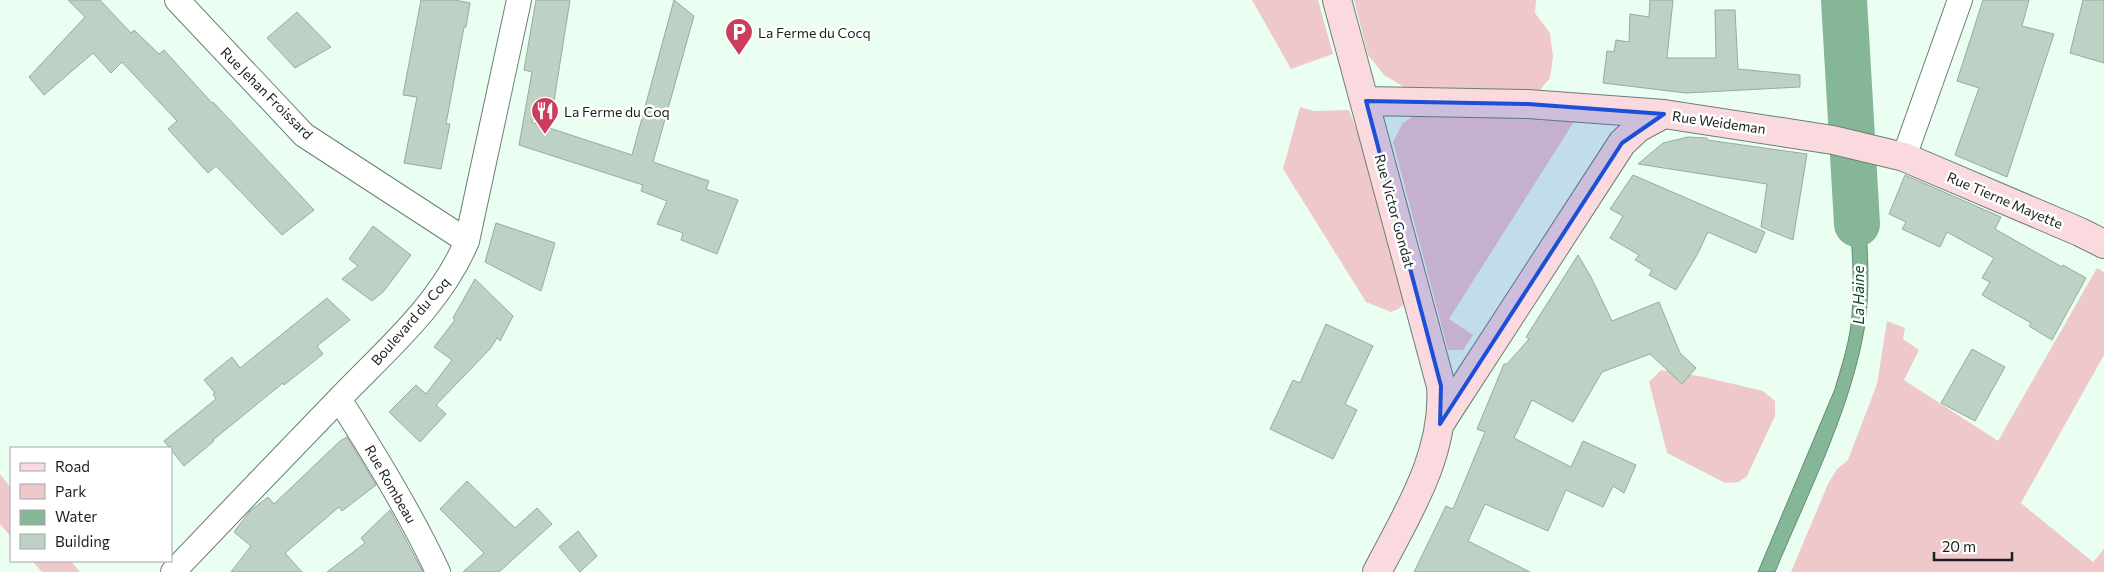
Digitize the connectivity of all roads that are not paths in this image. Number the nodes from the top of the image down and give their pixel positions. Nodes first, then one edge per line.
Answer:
1 (177, 0) edge
2 (519, 0) edge
3 (1337, 0) edge
4 (1960, 0) edge
5 (1366, 101) junction
6 (1664, 114) junction
7 (1904, 157) junction
8 (466, 241) junction
9 (2104, 244) edge
10 (339, 399) junction
11 (1440, 424) junction
12 (173, 572) edge
13 (438, 572) edge
14 (1377, 572) edge

1 - 8 street, Rue Jehan Froissard
2 - 8 street, Boulevard du Coq
3 - 5 street, Rue Victor Gondat
4 - 7 street
5 - 6 street, Rue Weideman
5 - 11 street, Rue Victor Gondat
6 - 7 street, Rue Weideman
6 - 11 street, Rue Victor Gondat
7 - 9 street, Rue Tierne Mayette
8 - 10 street, Boulevard du Coq
10 - 12 street, Boulevard du Coq
10 - 13 street, Rue Rombeau
11 - 14 street, Rue Victor Gondat

